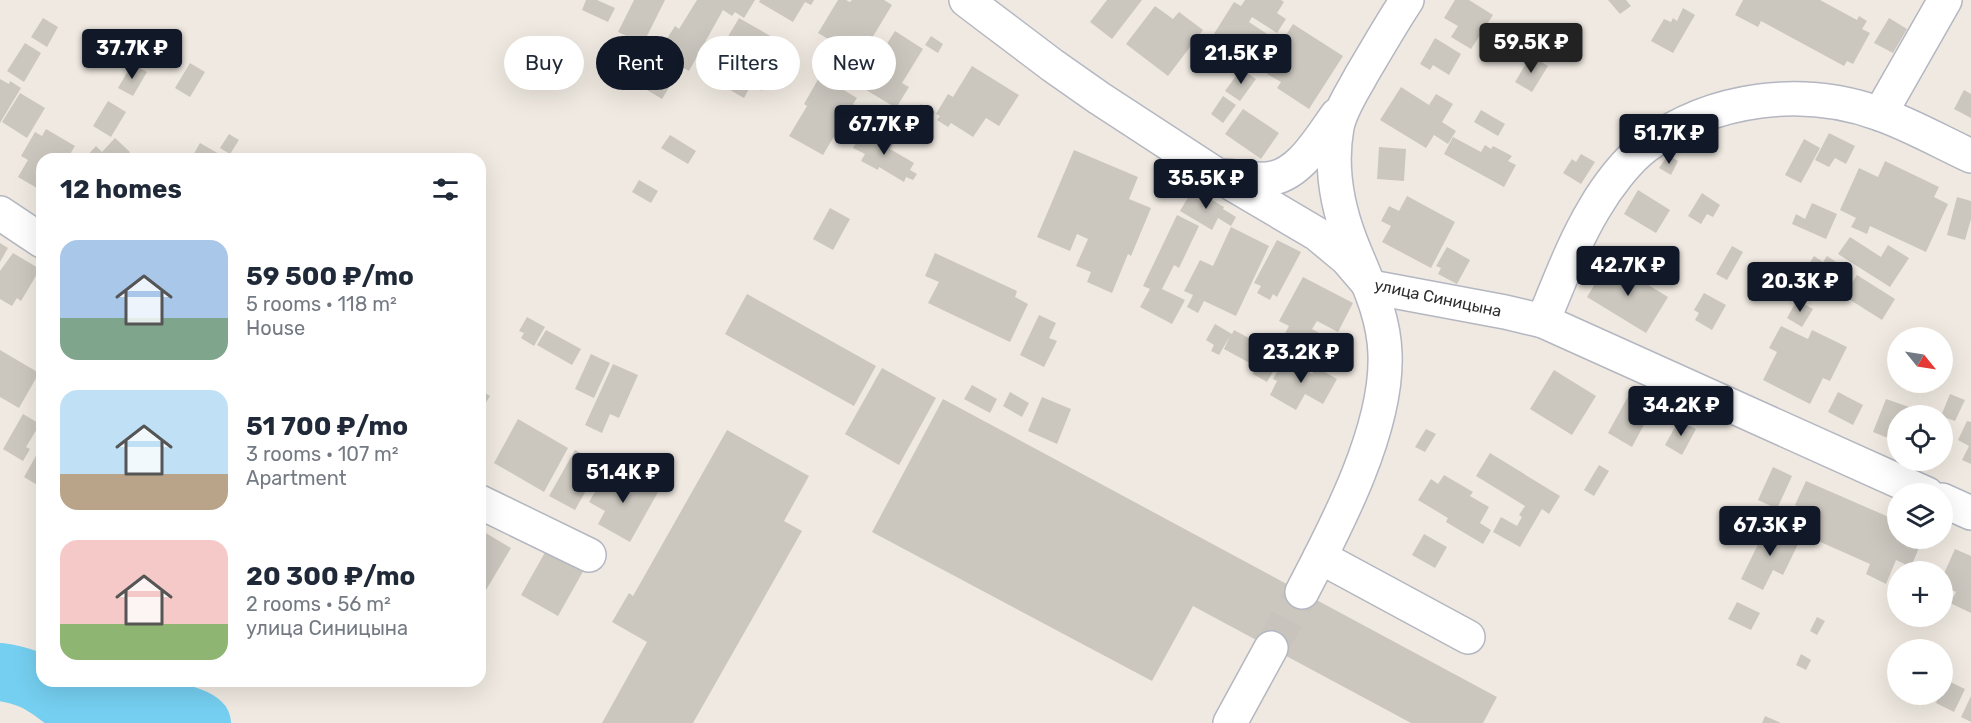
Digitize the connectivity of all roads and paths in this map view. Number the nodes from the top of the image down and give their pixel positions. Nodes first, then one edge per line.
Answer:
1 (966, 0) edge
2 (1407, 0) edge
3 (1945, 0) edge
4 (1345, 103) junction
5 (1881, 114) junction
6 (1971, 156) edge
7 (1217, 175) junction
8 (0, 213) edge
9 (36, 236) edge
10 (1371, 287) junction
11 (1543, 321) junction
12 (1903, 483) edge
13 (486, 505) edge
14 (1953, 505) edge
15 (1971, 513) edge
16 (1326, 545) junction
17 (589, 555) dead end
18 (1302, 592) tunnel mouth
19 (1468, 637) dead end
20 (1271, 648) tunnel mouth
21 (1230, 723) edge

1 - 7 street, улица Синицына
2 - 4 street
3 - 5 street
4 - 7 street
4 - 10 street
5 - 6 street
5 - 11 street
7 - 10 street, улица Синицына
8 - 9 street
10 - 11 street, улица Синицына
10 - 16 street
11 - 12 street, улица Синицына
13 - 17 street
14 - 15 street
16 - 18 street
16 - 19 street
20 - 21 street

